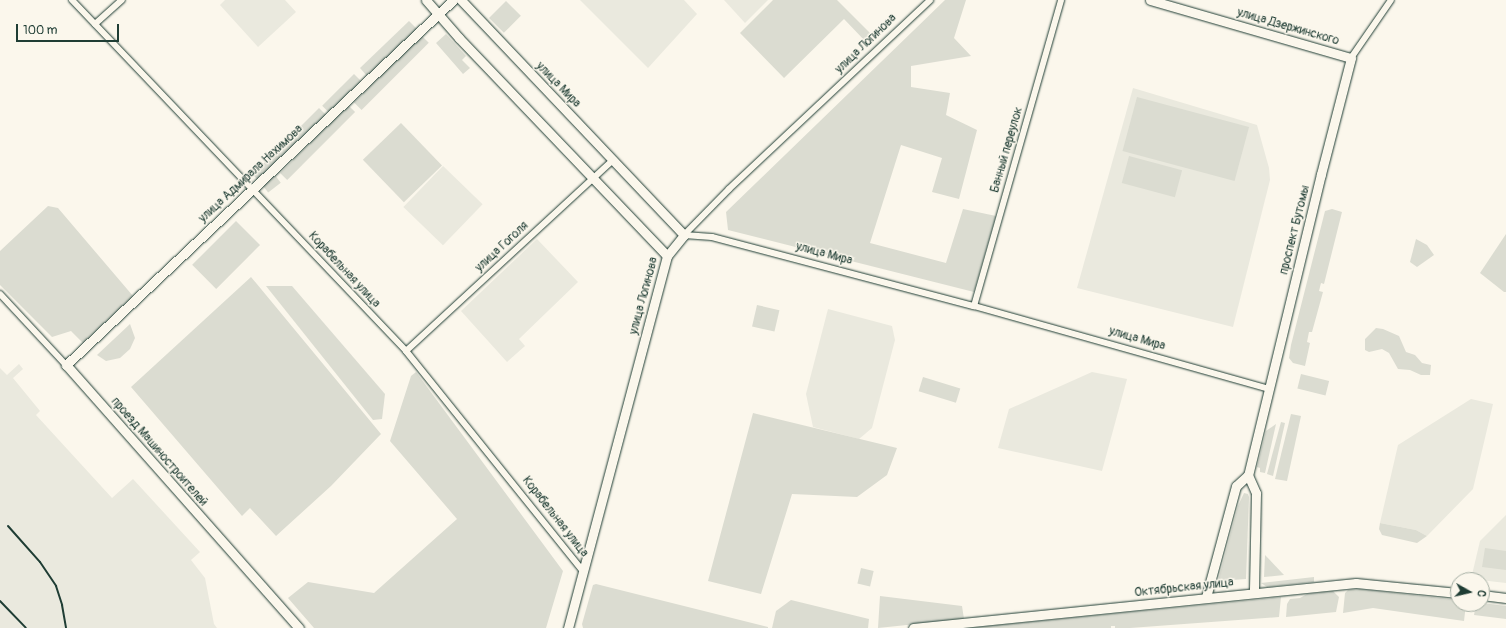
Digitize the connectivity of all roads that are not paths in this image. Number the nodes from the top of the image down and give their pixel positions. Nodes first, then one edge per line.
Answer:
1 (72, 0) edge
2 (122, 0) edge
3 (426, 0) edge
4 (453, 0) edge
5 (461, 0) edge
6 (930, 0) edge
7 (1061, 0) edge
8 (1150, 0) edge
9 (1391, 0) edge
10 (438, 14) junction
11 (95, 24) junction
12 (1351, 58) junction
13 (613, 160) junction
14 (592, 179) junction
15 (252, 188) junction
16 (684, 235) junction
17 (667, 256) junction
18 (0, 294) edge
19 (974, 306) junction
20 (406, 352) junction
21 (66, 366) junction
22 (1269, 389) junction
23 (1248, 475) junction
24 (583, 571) junction
25 (1254, 592) junction
26 (1450, 592) edge
27 (1490, 596) edge
28 (1206, 597) junction
29 (1506, 598) edge
30 (299, 628) edge
31 (568, 628) edge
32 (912, 628) edge

1 - 11 street, Корабельная улица
2 - 11 street
3 - 10 street
4 - 10 street, улица Адмирала Нахимова
5 - 13 street, улица Мира
6 - 16 street, улица Логинова
7 - 19 street, Банный переулок
8 - 12 street, улица Дзержинского
9 - 12 street, проспект Бутомы
10 - 14 street
10 - 15 street, улица Адмирала Нахимова
11 - 15 street, Корабельная улица
12 - 22 street, проспект Бутомы
13 - 14 street, улица Гоголя
13 - 16 street, улица Мира
14 - 17 street
14 - 20 street, улица Гоголя
15 - 20 street, Корабельная улица
15 - 21 street, улица Адмирала Нахимова
16 - 17 street, улица Логинова
16 - 19 street, улица Мира
17 - 24 street, улица Логинова
18 - 21 street, проезд Машиностроителей
19 - 22 street, улица Мира
20 - 24 street, Корабельная улица
21 - 30 street, проезд Машиностроителей
22 - 23 street, проспект Бутомы
23 - 25 street
23 - 28 street, проспект Бутомы
24 - 31 street, улица Логинова
25 - 26 street, Октябрьская улица
25 - 28 street, Октябрьская улица
27 - 29 street
28 - 32 street, Октябрьская улица

